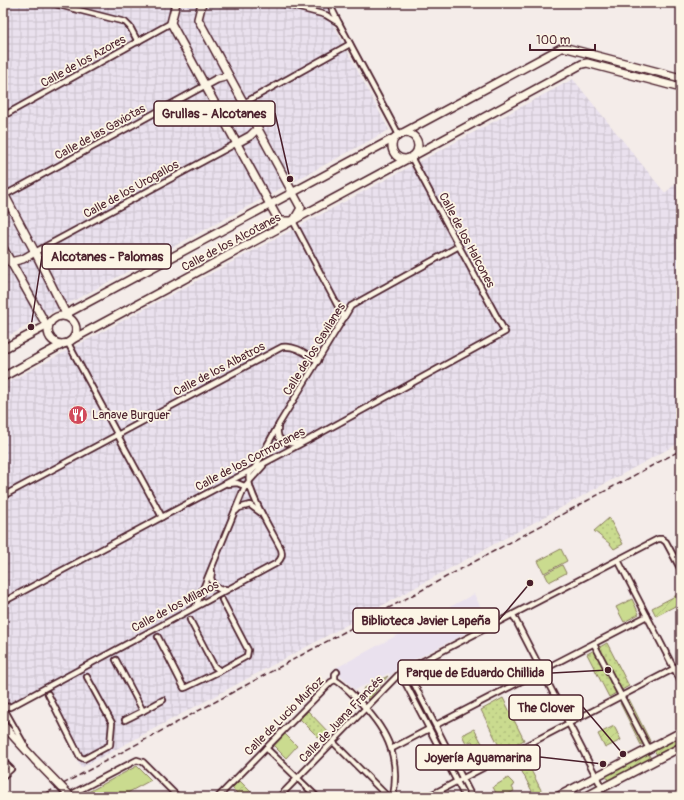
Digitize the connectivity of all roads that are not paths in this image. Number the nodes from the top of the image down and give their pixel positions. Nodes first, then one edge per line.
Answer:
1 (51, 3) edge
2 (176, 3) edge
3 (280, 3) edge
4 (331, 3) edge
5 (201, 4) edge
6 (171, 23) junction
7 (339, 23) junction
8 (138, 42) junction
9 (350, 44) junction
10 (229, 76) junction
11 (681, 78) edge
12 (206, 86) junction
13 (681, 88) edge
14 (244, 103) junction
15 (3, 116) edge
16 (258, 128) junction
17 (399, 135) junction
18 (237, 143) junction
19 (411, 157) junction
20 (293, 192) junction
21 (4, 194) edge
22 (270, 204) junction
23 (293, 221) junction
24 (459, 246) junction
25 (3, 248) edge
26 (36, 252) junction
27 (10, 262) junction
28 (66, 315) junction
29 (344, 318) junction
30 (48, 327) junction
31 (505, 332) joint
32 (68, 342) junction
33 (3, 349) edge
34 (318, 361) junction
35 (3, 377) edge
36 (279, 424) junction
37 (118, 434) junction
38 (308, 440) junction
39 (265, 463) junction
40 (254, 469) junction
41 (225, 484) junction
42 (247, 484) junction
43 (3, 496) edge
44 (234, 514) junction
45 (263, 515) junction
46 (162, 517) junction
47 (618, 560) junction
48 (213, 565) junction
49 (681, 570) edge
50 (231, 588) junction
51 (222, 600) dead end
52 (3, 602) edge
53 (196, 606) junction
54 (512, 615) junction
55 (647, 616) junction
56 (190, 620) dead end
57 (158, 637) dead end
58 (594, 644) junction
59 (116, 660) dead end
60 (681, 665) edge
61 (674, 669) junction
62 (407, 670) junction
63 (220, 671) junction
64 (542, 671) junction
65 (337, 672) dead end
66 (400, 673) junction
67 (87, 677) dead end
68 (335, 680) junction
69 (681, 682) edge
70 (48, 694) dead end
71 (621, 696) junction
72 (163, 700) dead end
73 (3, 707) edge
74 (366, 708) junction
75 (144, 711) junction
76 (125, 720) dead end
77 (569, 723) junction
78 (3, 725) edge
79 (436, 725) junction
80 (429, 729) junction
81 (681, 732) edge
82 (332, 742) junction
83 (681, 747) edge
84 (266, 748) junction
85 (391, 749) junction
86 (649, 749) junction
87 (33, 758) junction
88 (3, 761) edge
89 (3, 776) edge
90 (596, 777) junction
91 (297, 778) junction
92 (463, 778) junction
93 (456, 782) junction
94 (602, 788) junction
95 (67, 797) edge
96 (71, 797) edge
97 (178, 797) edge
98 (218, 797) edge
99 (279, 797) edge
100 (317, 797) edge
101 (388, 797) edge
102 (393, 797) edge
103 (427, 797) edge
104 (465, 797) edge
105 (472, 797) edge
106 (557, 797) edge
107 (585, 797) edge

1 - 8 street
2 - 6 street
3 - 7 street
4 - 7 street
5 - 10 street
6 - 8 street, Calle de los Azores
6 - 12 street
7 - 9 street
8 - 15 street, Calle de los Azores
9 - 14 street
9 - 17 street
10 - 12 street
10 - 14 street
11 - 17 street, Calle de los Alcotanes
12 - 18 street
12 - 21 street, Calle de las Gaviotas
13 - 19 street, Calle de los Alcotanes
14 - 16 street
16 - 18 street
16 - 20 street
17 - 19 street
17 - 19 street
17 - 20 street, Calle de los Alcotanes
18 - 22 street
18 - 26 street, Calle de los Urogallos
19 - 23 street, Calle de los Alcotanes
19 - 24 street, Calle de los Halcones
20 - 22 street, Calle de los Alcotanes
20 - 23 street, Calle de los Alcotanes
21 - 26 street
22 - 23 street, Calle de los Alcotanes
22 - 28 street, Calle de los Alcotanes
23 - 29 street
23 - 32 street, Calle de los Alcotanes
24 - 29 street, Calle de los Gavilanes
24 - 31 street, Calle de los Halcones
25 - 27 street
26 - 27 street
26 - 28 street
27 - 30 street
28 - 30 street
28 - 32 street
29 - 34 street, Calle de los Gavilanes
30 - 32 street
30 - 33 street
31 - 38 street, Calle de los Cormoranes
32 - 35 street, Calle de los Alcotanes
32 - 37 street
34 - 36 street, Calle de los Gavilanes
34 - 37 street, Calle de los Albatros
36 - 38 street
36 - 40 street, Calle de los Gavilanes
37 - 43 street, Calle de los Albatros
37 - 46 street
38 - 39 street, Calle de los Cormoranes
39 - 40 street, Calle de los Cormoranes
39 - 42 street, Calle de los Gavilanes
40 - 41 street, Calle de los Cormoranes
40 - 42 street, Calle de los Gavilanes
41 - 42 street
41 - 46 street, Calle de los Cormoranes
42 - 44 street, Calle de los Gavilanes
42 - 45 street, Calle de los Milanos
44 - 45 street
44 - 48 street, Calle de los Gavilanes
45 - 50 street, Calle de los Milanos
46 - 52 street, Calle de los Cormoranes
47 - 49 street, Calle de Juana Francés
47 - 54 street, Calle de Juana Francés
47 - 55 street
48 - 50 street, Calle de los Gavilanes
48 - 53 street, Calle de los Gavilanes
50 - 53 street, Calle de los Milanos
51 - 63 street
53 - 73 street, Calle de los Milanos
54 - 62 street, Calle de Juana Francés
54 - 64 street
55 - 58 street
55 - 61 street
56 - 63 street
57 - 63 street
58 - 64 street
58 - 71 street
59 - 75 street
60 - 61 street
61 - 69 street
61 - 71 street
62 - 66 street, Calle de Juana Francés
62 - 79 street
64 - 77 street
64 - 79 street
65 - 68 street
66 - 74 street, Calle de Juana Francés
66 - 80 street
67 - 70 street
68 - 74 street, Calle de Lucio Muñoz
68 - 84 street, Calle de Lucio Muñoz
71 - 77 street
71 - 86 street
72 - 75 street
73 - 87 street
74 - 82 street, Calle de Juana Francés
74 - 85 street, Calle de Lucio Muñoz
75 - 76 street
77 - 90 street
77 - 92 street
78 - 87 street
79 - 92 street
80 - 85 street
80 - 93 street
81 - 86 street
82 - 91 street, Calle de Juana Francés
82 - 101 street
83 - 94 street
84 - 91 street
84 - 98 street, Calle de Lucio Muñoz
85 - 102 street, Calle de Lucio Muñoz
86 - 90 street
87 - 96 street, bridge
88 - 89 street
90 - 94 street
90 - 106 street
91 - 99 street, Calle de Juana Francés
91 - 100 street
92 - 93 street
92 - 105 street
93 - 103 street
93 - 104 street
94 - 107 street
95 - 97 street

